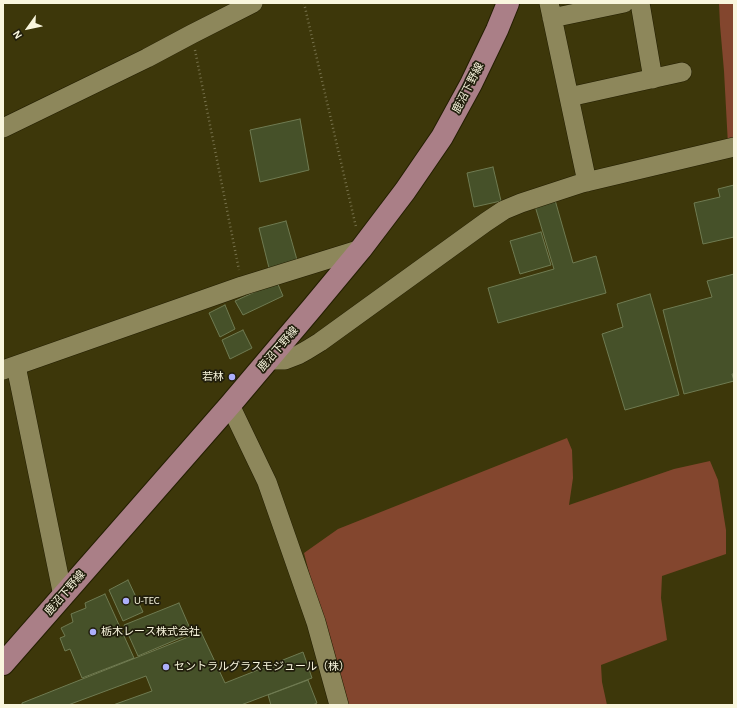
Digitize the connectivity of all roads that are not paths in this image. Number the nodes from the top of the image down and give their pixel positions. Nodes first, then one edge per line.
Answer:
1 (253, 3) edge
2 (508, 3) edge
3 (624, 3) edge
4 (640, 3) edge
5 (550, 10) edge
6 (682, 72) dead end
7 (653, 79) junction
8 (569, 97) junction
9 (3, 128) edge
10 (734, 147) edge
11 (587, 182) junction
12 (361, 249) junction
13 (268, 360) junction
14 (9, 368) edge
15 (230, 404) junction
16 (63, 596) junction
17 (3, 664) edge
18 (339, 705) edge

1 - 9 street
2 - 12 main road, 鹿沼下野線
3 - 5 street
4 - 7 street
5 - 8 street
6 - 7 street
7 - 8 street
8 - 11 street
10 - 11 street
11 - 13 street
12 - 13 main road, 鹿沼下野線
12 - 14 street
13 - 15 main road, 鹿沼下野線
14 - 16 street
15 - 16 main road, 鹿沼下野線
15 - 18 street
16 - 17 main road, 鹿沼下野線

